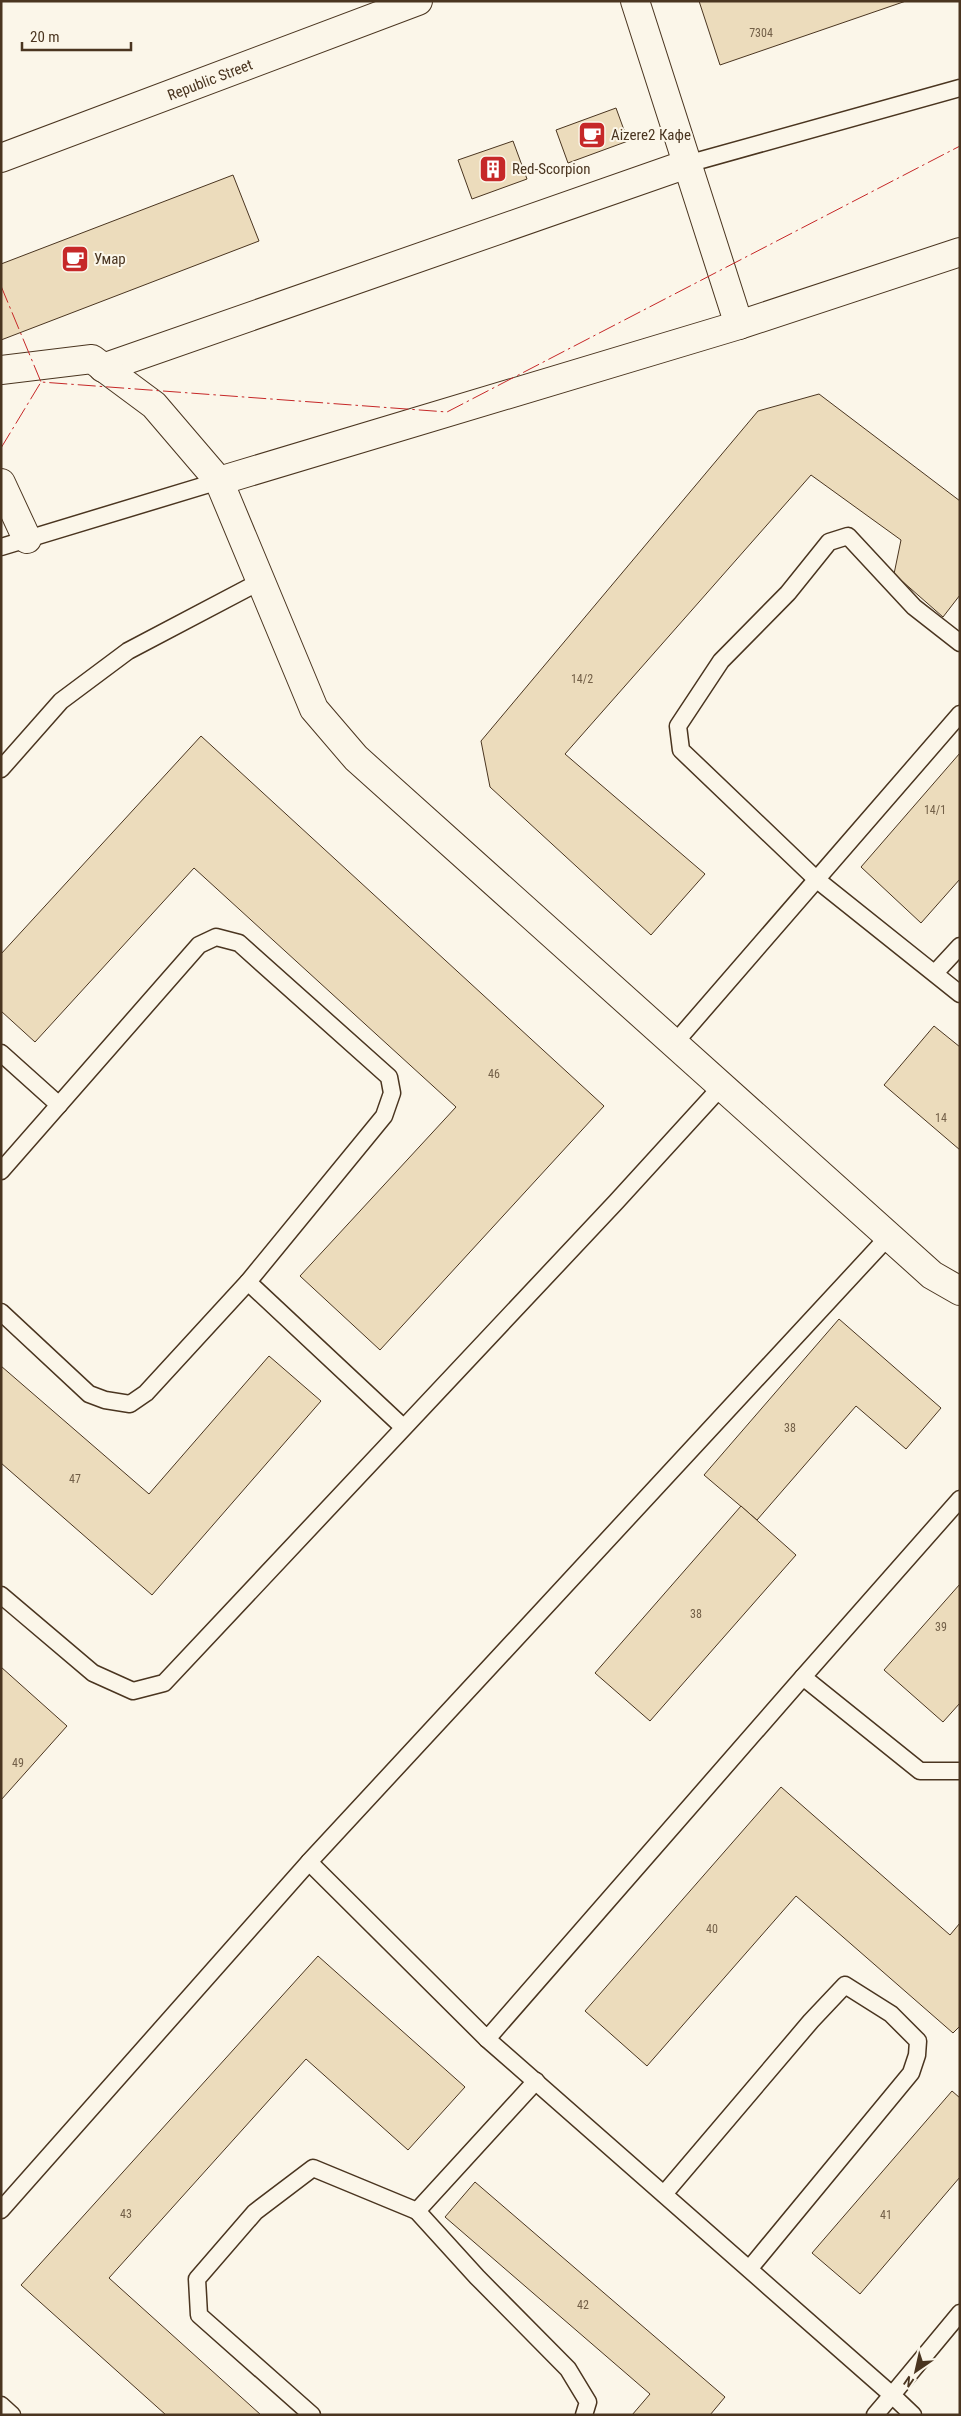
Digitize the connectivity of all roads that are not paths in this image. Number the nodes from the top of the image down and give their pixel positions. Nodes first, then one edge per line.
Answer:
1 (418, 1) edge
2 (635, 1) edge
3 (960, 88) edge
4 (1, 158) edge
5 (687, 164) junction
6 (960, 252) edge
7 (739, 325) junction
8 (103, 368) junction
9 (1, 370) edge
10 (219, 481) junction
11 (1, 483) edge
12 (14, 543) edge
13 (261, 581) junction
14 (960, 644) edge
15 (960, 714) edge
16 (1, 769) edge
17 (816, 879) junction
18 (960, 946) edge
19 (935, 973) junction
20 (960, 994) edge
21 (673, 1045) junction
22 (1, 1052) edge
23 (720, 1087) junction
24 (59, 1105) junction
25 (1, 1172) edge
26 (888, 1237) junction
27 (248, 1282) junction
28 (960, 1291) edge
29 (1, 1312) edge
30 (403, 1427) junction
31 (960, 1498) edge
32 (1, 1595) edge
33 (803, 1677) junction
34 (960, 1771) edge
35 (309, 1862) junction
36 (487, 2039) junction
37 (536, 2081) junction
38 (664, 2194) junction
39 (1, 2210) edge
40 (417, 2211) junction
41 (750, 2268) junction
42 (960, 2313) edge
43 (892, 2395) junction
44 (1, 2405) edge
45 (12, 2415) edge
46 (312, 2415) edge
47 (584, 2415) edge
48 (875, 2415) edge
49 (913, 2415) edge

1 - 4 street, Republic Street
2 - 5 street
3 - 5 lane
5 - 7 street
5 - 8 street
6 - 7 street
7 - 10 street
8 - 9 street
8 - 10 street
10 - 12 lane
10 - 13 street
11 - 12 street
13 - 16 lane
13 - 21 street
14 - 17 lane
15 - 17 lane
17 - 19 lane
17 - 21 lane
18 - 19 lane
19 - 20 lane
21 - 23 street
22 - 24 lane
23 - 26 street
23 - 30 lane
24 - 25 lane
24 - 27 lane
26 - 28 street
26 - 35 lane
27 - 29 lane
27 - 30 lane
30 - 32 lane
31 - 33 lane
33 - 34 lane
33 - 36 lane
35 - 36 lane
35 - 39 lane
36 - 37 lane
37 - 38 lane
37 - 40 lane
38 - 41 lane
38 - 41 lane
40 - 46 lane
40 - 47 lane
41 - 43 lane
42 - 43 lane
43 - 48 lane
43 - 49 lane
44 - 45 lane

